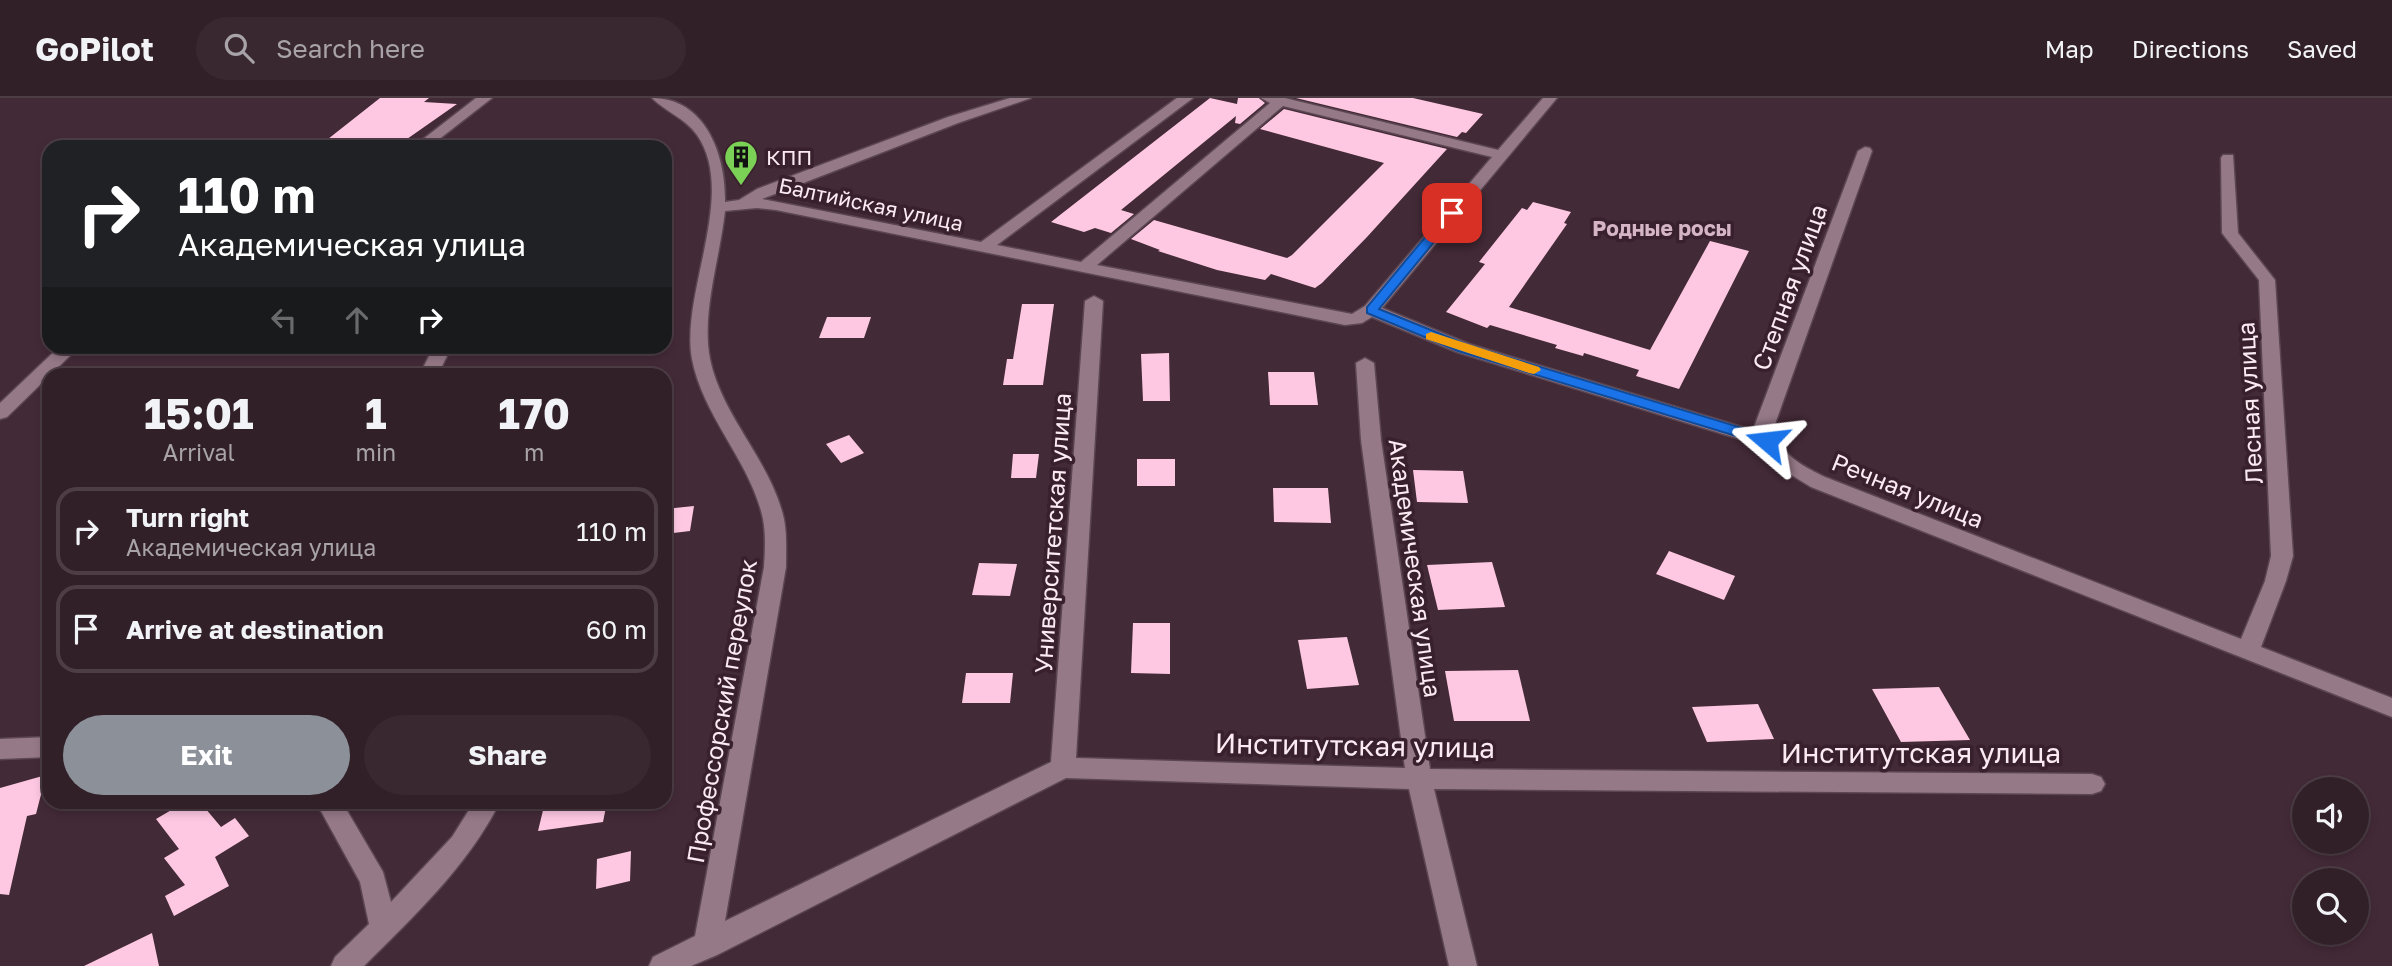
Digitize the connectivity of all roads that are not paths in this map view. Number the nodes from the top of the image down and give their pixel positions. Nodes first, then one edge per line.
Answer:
1 (485, 98) edge
2 (659, 98) edge
3 (1024, 98) edge
4 (1186, 98) edge
5 (1550, 98) edge
6 (1274, 99) edge
7 (429, 140) edge
8 (1865, 151) dead end
9 (1500, 155) junction
10 (2228, 158) dead end
11 (744, 204) junction
12 (718, 207) junction
13 (983, 248) junction
14 (1084, 268) junction
15 (1094, 301) dead end
16 (1371, 310) junction
17 (63, 354) edge
18 (1365, 363) dead end
19 (48, 368) edge
20 (42, 374) edge
21 (0, 414) edge
22 (1767, 441) junction
23 (2248, 653) junction
24 (2392, 708) edge
25 (42, 747) edge
26 (0, 749) edge
27 (1063, 768) junction
28 (1419, 779) junction
29 (2092, 785) dead end
30 (333, 809) edge
31 (484, 809) edge
32 (383, 927) junction
33 (707, 946) junction
34 (345, 966) edge
35 (663, 966) edge
36 (1463, 966) edge

1 - 7 street
2 - 12 street
3 - 11 street
4 - 13 street, Балтийская улица
5 - 9 street
6 - 9 street
6 - 14 street
8 - 22 street, Степная улица
9 - 16 street
10 - 23 street, Лесная улица
11 - 12 street, Балтийская улица
11 - 13 street, Балтийская улица
12 - 33 street, Профессорский переулок
13 - 14 street, Балтийская улица
14 - 16 street, Балтийская улица
15 - 27 street, Университетская улица
16 - 22 street
17 - 19 street
18 - 28 street, Академическая улица
20 - 21 street
22 - 23 street, Речная улица
23 - 24 street, Речная улица
25 - 26 street
27 - 28 street, Институтская улица
27 - 33 street, Институтская улица
28 - 29 street, Институтская улица
28 - 36 street, Академическая улица
30 - 32 street
31 - 32 street
32 - 34 street
33 - 35 street, Институтская улица

